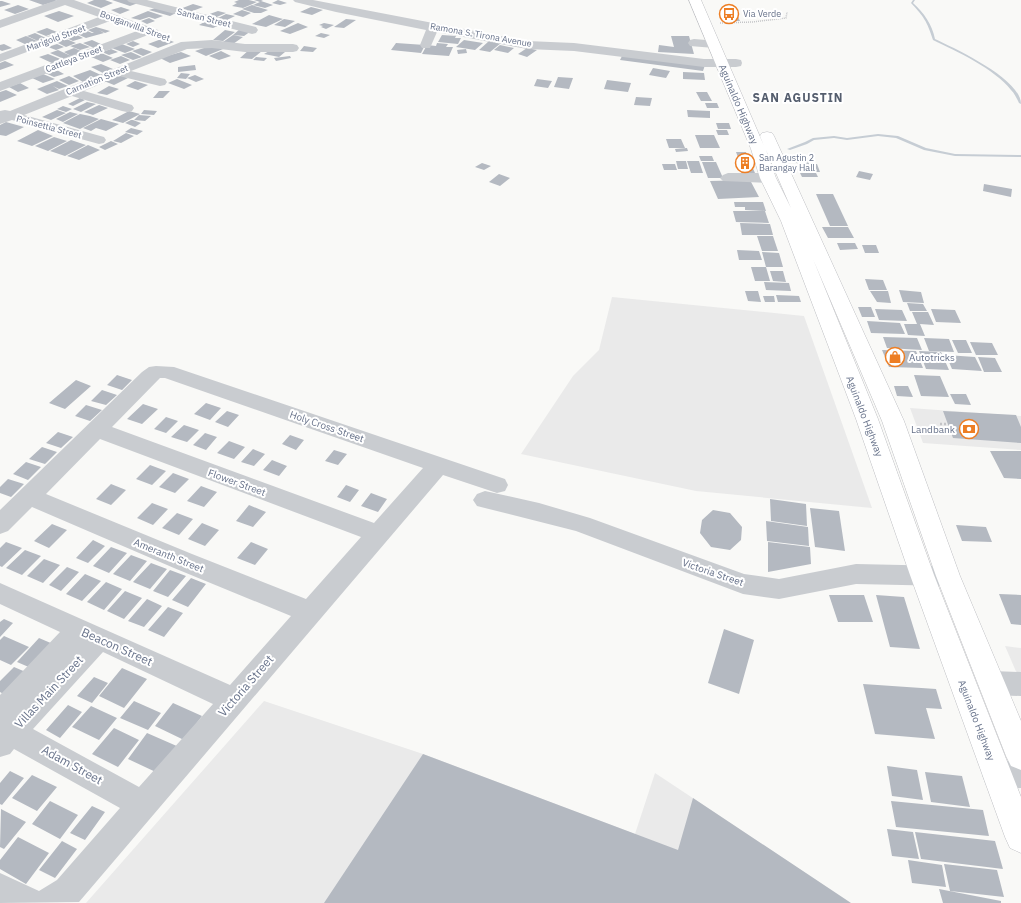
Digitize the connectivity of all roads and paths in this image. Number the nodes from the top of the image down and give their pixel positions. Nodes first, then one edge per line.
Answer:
1 (65, 0) edge
2 (133, 0) edge
3 (299, 0) edge
4 (695, 0) edge
5 (787, 12) dead end
6 (111, 17) junction
7 (719, 23) joint
8 (0, 24) edge
9 (433, 27) junction
10 (252, 30) dead end
11 (148, 31) junction
12 (694, 44) dead end
13 (185, 45) junction
14 (426, 45) dead end
15 (292, 48) dead end
16 (726, 52) junction
17 (0, 58) edge
18 (118, 72) junction
19 (741, 77) dead end
20 (160, 82) dead end
21 (0, 87) edge
22 (746, 90) dead end
23 (70, 91) junction
24 (127, 108) dead end
25 (3, 116) edge
26 (99, 140) dead end
27 (728, 178) dead end
28 (768, 178) junction
29 (786, 178) junction
30 (800, 228) junction
31 (867, 419) junction
32 (893, 421) junction
33 (940, 424) dead end
34 (948, 424) dead end
35 (96, 429) junction
36 (439, 464) junction
37 (491, 492) joint
38 (29, 496) junction
39 (0, 525) edge
40 (378, 534) junction
41 (935, 576) junction
42 (0, 593) edge
43 (310, 612) junction
44 (88, 634) junction
45 (992, 683) junction
46 (1021, 684) edge
47 (234, 700) junction
48 (3, 729) edge
49 (1021, 756) edge
50 (1009, 774) edge
51 (143, 805) junction
52 (1018, 821) edge
53 (0, 889) edge
54 (28, 903) edge
55 (50, 903) edge

1 - 6 street, Bouganvilla Street
1 - 8 street
2 - 10 street, Santan Street
3 - 9 street, Ramona S. Tirona Avenue
4 - 16 highway, Aguinaldo Highway
5 - 7 path
6 - 11 street, Bouganvilla Street
6 - 17 street, Marigold Street
7 - 16 highway, Aguinaldo Highway
9 - 14 street
9 - 16 street, Ramona S. Tirona Avenue
11 - 13 street, Bouganvilla Street
11 - 21 street, Cattleya Street
12 - 16 street
13 - 15 street
13 - 18 street, Carnation Street
16 - 19 highway, Aguinaldo Highway
16 - 28 highway, Aguinaldo Highway
18 - 20 street
18 - 23 street, Carnation Street
22 - 29 highway, Aguinaldo Highway
23 - 24 street
23 - 25 street, Carnation Street
25 - 26 street, Poinsettia Street
27 - 28 street
28 - 29 highway
28 - 30 highway, Aguinaldo Highway
29 - 30 highway, Aguinaldo Highway
30 - 31 highway, Aguinaldo Highway
30 - 32 highway, Aguinaldo Highway
31 - 32 street
31 - 41 highway, Aguinaldo Highway
32 - 41 highway, Aguinaldo Highway
33 - 34 path
35 - 36 street, Holy Cross Street
35 - 38 street
35 - 40 street, Flower Street
36 - 37 street, Holy Cross Street
36 - 40 street, Victoria Street
37 - 41 street, Victoria Street
38 - 39 street
38 - 43 street, Ameranth Street
40 - 43 street, Victoria Street
41 - 45 highway, Aguinaldo Highway
41 - 50 highway, Aguinaldo Highway
42 - 44 street, Beacon Street
43 - 47 street, Victoria Street
44 - 47 street, Beacon Street
44 - 48 street, Villas Main Street
45 - 46 street
45 - 49 highway, Aguinaldo Highway
47 - 51 street, Victoria Street
48 - 51 street, Adam Street
50 - 52 highway, Aguinaldo Highway
51 - 55 street, Victoria Street
53 - 54 street

